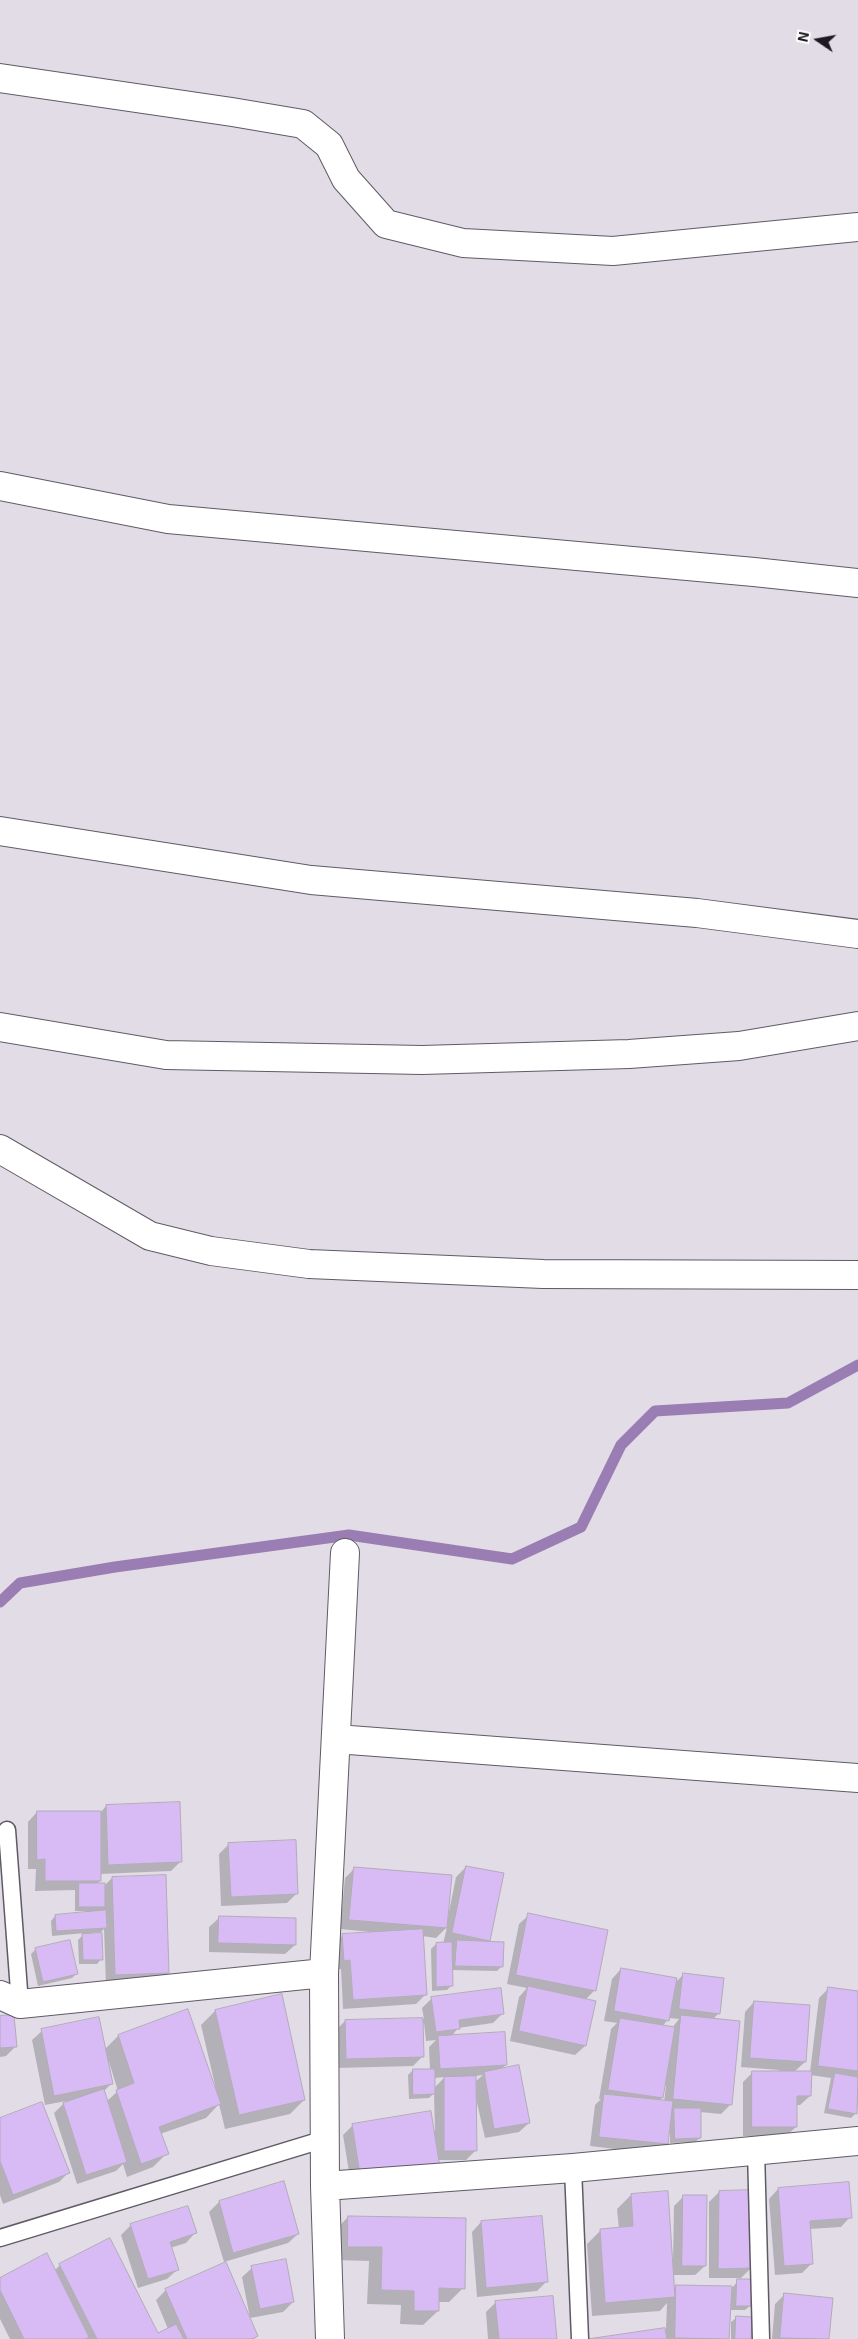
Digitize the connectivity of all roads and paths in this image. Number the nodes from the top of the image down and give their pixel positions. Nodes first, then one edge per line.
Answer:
1 (0, 78) edge
2 (858, 227) edge
3 (0, 486) edge
4 (858, 584) edge
5 (0, 830) edge
6 (858, 934) edge
7 (858, 1026) edge
8 (0, 1027) edge
9 (0, 1149) edge
10 (858, 1275) edge
11 (345, 1553) dead end
12 (336, 1739) junction
13 (858, 1778) edge
14 (7, 1830) dead end
15 (324, 1973) junction
16 (10, 2000) edge
17 (325, 2139) junction
18 (858, 2141) edge
19 (756, 2150) junction
20 (573, 2168) junction
21 (325, 2186) junction
22 (0, 2238) edge
23 (330, 2339) edge
24 (580, 2339) edge
25 (760, 2339) edge

1 - 2 street
3 - 4 street
5 - 6 street
7 - 8 street
9 - 10 street
11 - 12 street
12 - 13 street
12 - 15 street
14 - 16 lane
15 - 16 street
15 - 17 street
17 - 21 street
17 - 22 lane
18 - 19 street
19 - 20 street
19 - 25 lane
20 - 21 street
20 - 24 lane
21 - 23 street

